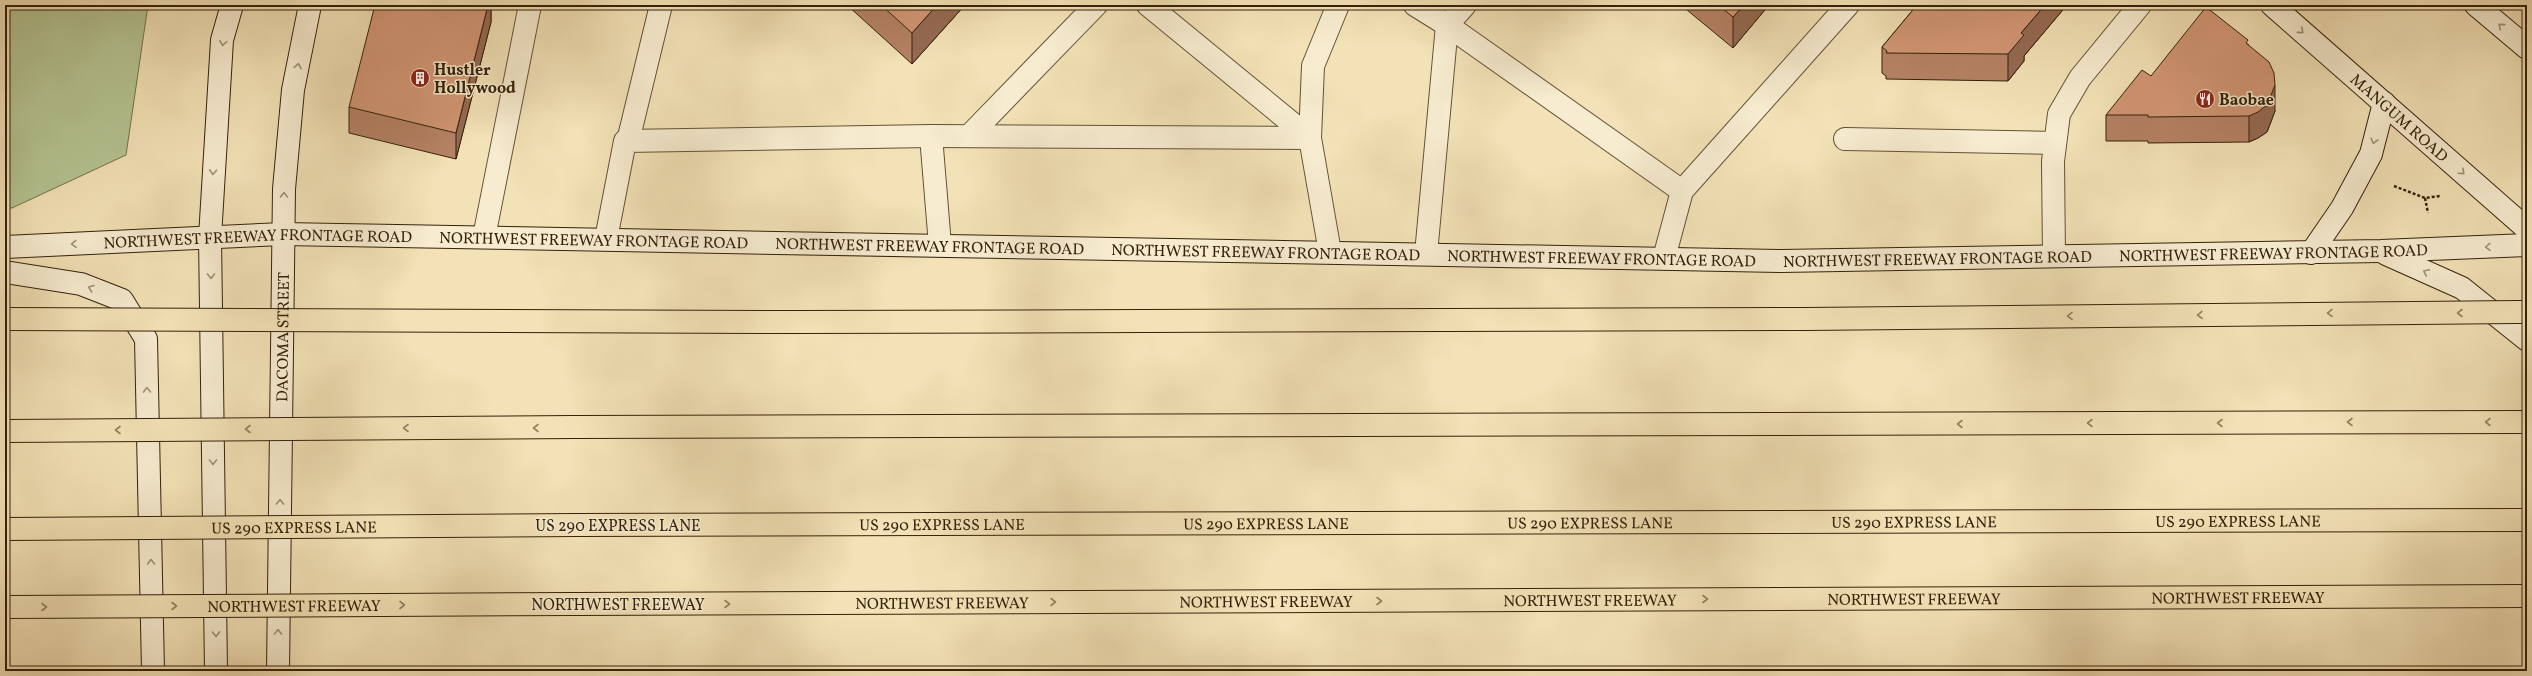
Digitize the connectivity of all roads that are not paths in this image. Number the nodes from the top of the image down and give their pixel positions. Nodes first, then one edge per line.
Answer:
1 (232, 5) edge
2 (310, 5) edge
3 (530, 5) edge
4 (661, 5) edge
5 (1096, 5) edge
6 (1148, 5) edge
7 (1338, 5) edge
8 (1415, 5) edge
9 (1465, 5) edge
10 (1848, 5) edge
11 (2140, 5) edge
12 (2272, 5) edge
13 (2476, 5) edge
14 (1447, 25) junction
15 (2527, 48) edge
16 (2384, 103) junction
17 (931, 136) junction
18 (969, 136) junction
19 (1310, 138) junction
20 (1845, 139) dead end
21 (628, 141) junction
22 (2055, 143) junction
23 (1682, 191) junction
24 (2527, 229) edge
25 (283, 234) junction
26 (210, 237) junction
27 (484, 237) junction
28 (606, 239) junction
29 (940, 245) junction
30 (2527, 245) edge
31 (5, 247) edge
32 (1330, 252) junction
33 (2382, 252) junction
34 (2311, 253) junction
35 (1426, 254) junction
36 (2054, 256) junction
37 (1664, 258) junction
38 (5, 272) edge
39 (2527, 312) edge
40 (5, 319) edge
41 (2527, 340) edge
42 (2527, 422) edge
43 (5, 431) edge
44 (2527, 520) edge
45 (5, 529) edge
46 (2527, 596) edge
47 (5, 607) edge
48 (153, 671) edge
49 (216, 671) edge
50 (278, 671) edge

1 -> 26 main road
25 -> 2 main road, DACOMA STREET
3 - 27 main road
4 - 21 main road
5 - 18 main road
6 - 19 main road
7 - 19 main road
8 - 14 main road
9 - 14 main road
10 - 23 main road
11 - 22 main road
12 -> 16 main road, MANGUM ROAD
15 -> 13 main road
14 - 23 main road
14 - 35 main road
16 -> 24 main road, MANGUM ROAD
16 -> 34 main road
17 - 18 main road
17 - 21 main road
17 - 29 main road
18 - 19 main road
19 - 32 main road
20 - 22 main road
21 - 28 main road
22 - 36 main road
23 - 37 main road
25 - 26 main road, NORTHWEST FREEWAY FRONTAGE ROAD
25 - 27 main road, NORTHWEST FREEWAY FRONTAGE ROAD
50 -> 25 main road, DACOMA STREET
26 -> 31 main road, NORTHWEST FREEWAY FRONTAGE ROAD
26 -> 49 main road
27 - 28 main road, NORTHWEST FREEWAY FRONTAGE ROAD
28 - 29 main road, NORTHWEST FREEWAY FRONTAGE ROAD
29 - 32 main road, NORTHWEST FREEWAY FRONTAGE ROAD
30 -> 33 main road, NORTHWEST FREEWAY FRONTAGE ROAD
32 - 35 main road, NORTHWEST FREEWAY FRONTAGE ROAD
33 - 34 main road, NORTHWEST FREEWAY FRONTAGE ROAD
41 -> 33 main road
34 - 36 main road, NORTHWEST FREEWAY FRONTAGE ROAD
35 - 37 main road, NORTHWEST FREEWAY FRONTAGE ROAD
36 - 37 main road, NORTHWEST FREEWAY FRONTAGE ROAD
48 -> 38 main road
39 -> 40 highway, bridge
42 -> 43 highway, bridge
44 - 45 highway, US 290 EXPRESS LANE, bridge
47 -> 46 highway, NORTHWEST FREEWAY, bridge

